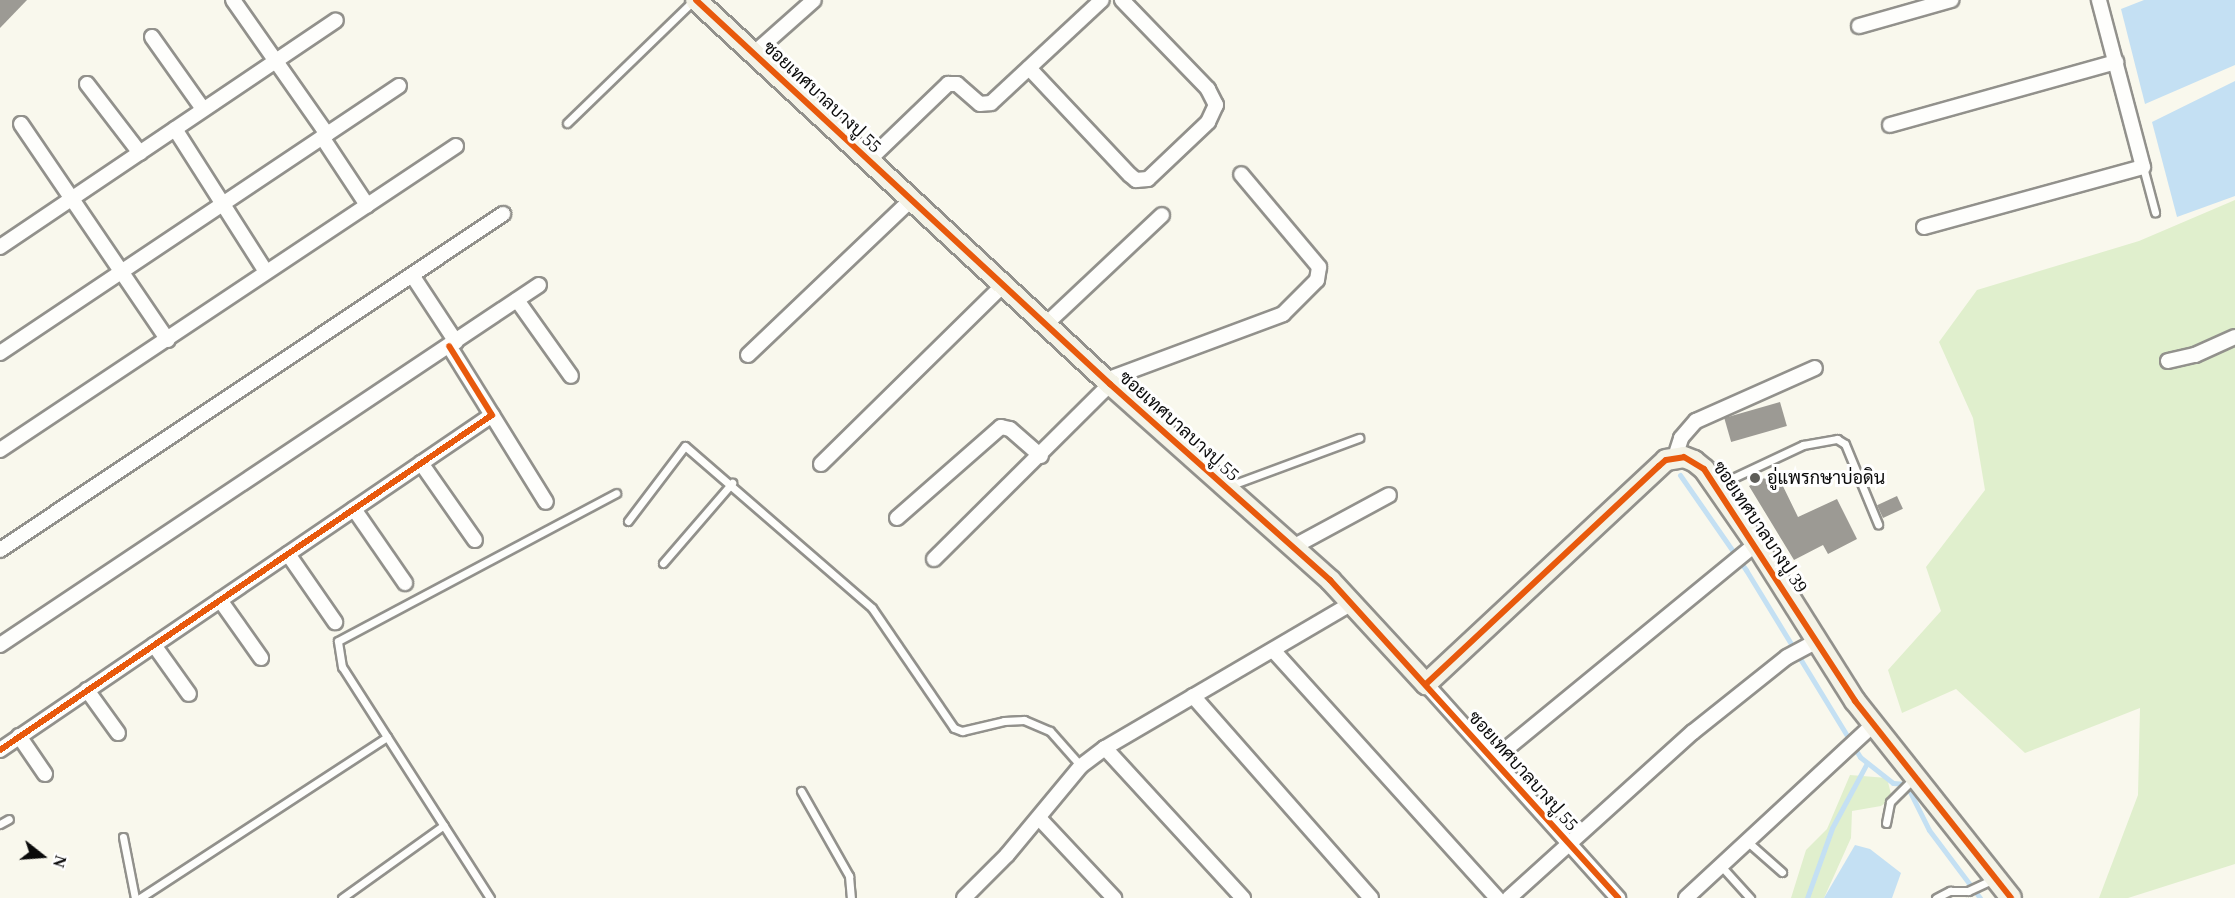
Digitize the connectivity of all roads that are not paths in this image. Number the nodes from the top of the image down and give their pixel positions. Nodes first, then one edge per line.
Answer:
1 (232, 0) edge
2 (695, 0) edge
3 (814, 0) edge
4 (1102, 0) edge
5 (1122, 0) edge
6 (1951, 0) edge
7 (2099, 0) edge
8 (336, 20) dead end
9 (1859, 26) dead end
10 (152, 37) dead end
11 (753, 54) junction
12 (2116, 62) junction
13 (275, 63) junction
14 (1029, 68) junction
15 (87, 84) dead end
16 (399, 86) dead end
17 (203, 109) junction
18 (567, 123) dead end
19 (21, 124) dead end
20 (1890, 125) dead end
21 (176, 129) junction
22 (324, 135) junction
23 (456, 146) dead end
24 (140, 153) junction
25 (868, 160) junction
26 (2143, 167) junction
27 (1241, 174) dead end
28 (74, 198) junction
29 (911, 200) junction
30 (222, 203) junction
31 (367, 205) junction
32 (2156, 212) dead end
33 (504, 214) dead end
34 (1162, 215) dead end
35 (1924, 227) dead end
36 (2, 242) edge
37 (121, 271) junction
38 (266, 272) junction
39 (412, 275) junction
40 (539, 285) dead end
41 (1004, 285) junction
42 (517, 300) junction
43 (1046, 324) junction
44 (2235, 336) edge
45 (168, 340) junction
46 (452, 344) junction
47 (0, 353) edge
48 (748, 355) dead end
49 (2168, 361) dead end
50 (1815, 368) dead end
51 (571, 375) dead end
52 (1108, 382) junction
53 (492, 415) junction
54 (1359, 438) dead end
55 (0, 450) edge
56 (1041, 456) junction
57 (1675, 457) junction
58 (421, 463) junction
59 (821, 464) dead end
60 (732, 483) junction
61 (1716, 486) junction
62 (1224, 488) junction
63 (616, 493) dead end
64 (1389, 495) dead end
65 (546, 502) dead end
66 (354, 509) junction
67 (897, 518) dead end
68 (628, 521) dead end
69 (1878, 524) dead end
70 (475, 540) dead end
71 (1293, 547) junction
72 (0, 550) edge
73 (288, 554) junction
74 (1744, 554) junction
75 (934, 559) dead end
76 (663, 563) dead end
77 (405, 583) dead end
78 (220, 600) junction
79 (1352, 603) junction
80 (335, 621) dead end
81 (1810, 644) junction
82 (0, 645) edge
83 (154, 645) junction
84 (1273, 650) junction
85 (261, 658) dead end
86 (1426, 684) junction
87 (87, 690) junction
88 (189, 694) dead end
89 (1193, 696) junction
90 (1867, 732) junction
91 (118, 733) dead end
92 (387, 737) junction
93 (7, 740) edge
94 (1105, 748) junction
95 (1494, 759) junction
96 (1081, 766) junction
97 (45, 774) dead end
98 (1910, 781) junction
99 (801, 791) dead end
100 (1039, 818) junction
101 (9, 819) dead end
102 (1886, 823) dead end
103 (0, 824) edge
104 (444, 825) junction
105 (123, 837) dead end
106 (1568, 843) junction
107 (1749, 843) junction
108 (1722, 867) junction
109 (1782, 872) dead end
110 (1990, 881) junction
111 (137, 898) edge
112 (342, 898) edge
113 (490, 898) edge
114 (851, 898) edge
115 (964, 898) edge
116 (1114, 898) edge
117 (1244, 898) edge
118 (1371, 898) edge
119 (1497, 898) edge
120 (1509, 898) edge
121 (1618, 898) edge
122 (1686, 898) edge
123 (1750, 898) edge
124 (1936, 898) edge
125 (2011, 898) edge

1 - 13 street
2 - 11 street, ซอยเทศบาลบางปู 55
2 - 18 lane
3 - 11 street
4 - 14 street
5 - 14 street
6 - 9 street
7 - 12 street
8 - 13 street
10 - 17 street
11 - 25 street, ซอยเทศบาลบางปู 55
12 - 20 street
12 - 26 street
13 - 17 street
13 - 22 street
14 - 25 street
15 - 24 street
16 - 22 street
17 - 21 street
19 - 28 street
21 - 24 street
21 - 30 street
22 - 30 street
22 - 31 street
23 - 31 street
24 - 28 street
25 - 29 street, ซอยเทศบาลบางปู 55
26 - 32 lane
26 - 35 street
27 - 52 street
28 - 36 street
28 - 37 street
29 - 41 street, ซอยเทศบาลบางปู 55
29 - 48 street
30 - 37 street
30 - 38 street
31 - 38 street
33 - 39 street
34 - 43 street
37 - 45 street
37 - 47 street
38 - 45 street
39 - 46 street
39 - 72 street
40 - 42 street
41 - 43 street, ซอยเทศบาลบางปู 55
41 - 59 street
42 - 46 street
42 - 51 street
43 - 52 street, ซอยเทศบาลบางปู 55
44 - 49 street
45 - 55 street
46 - 53 street
46 - 82 street
50 - 57 street
52 - 56 street
52 - 62 street, ซอยเทศบาลบางปู 55
53 - 58 street
53 - 65 street
54 - 62 lane
56 - 67 street
56 - 75 street
57 - 61 street, ซอยเทศบาลบางปู 39
57 - 86 street
58 - 66 street
58 - 70 street
60 - 68 lane
60 - 76 lane
60 - 96 lane
61 - 69 lane
61 - 74 street, ซอยเทศบาลบางปู 39
62 - 71 street, ซอยเทศบาลบางปู 55
63 - 92 lane
64 - 71 street
66 - 73 street
66 - 77 street
71 - 79 street, ซอยเทศบาลบางปู 55
73 - 78 street
73 - 80 street
74 - 81 street, ซอยเทศบาลบางปู 39
74 - 95 street
78 - 83 street
78 - 85 street
79 - 84 street
79 - 86 street, ซอยเทศบาลบางปู 55
81 - 90 street, ซอยเทศบาลบางปู 39
81 - 106 street
83 - 87 street
83 - 88 street
84 - 89 street
84 - 119 street
86 - 95 street, ซอยเทศบาลบางปู 55
87 - 91 street
87 - 93 street
89 - 94 street
89 - 118 street
90 - 98 street, ซอยเทศบาลบางปู 39
90 - 107 street
92 - 104 lane
92 - 111 lane
93 - 97 street
94 - 96 street
94 - 117 street
95 - 106 street, ซอยเทศบาลบางปู 55
96 - 100 street
98 - 102 lane
98 - 110 street, ซอยเทศบาลบางปู 39
99 - 114 lane
100 - 115 street
100 - 116 street
101 - 103 lane
104 - 112 lane
104 - 113 lane
105 - 111 lane
106 - 120 street
106 - 121 street, ซอยเทศบาลบางปู 55
107 - 108 street
107 - 109 lane
108 - 122 street
108 - 123 lane
110 - 124 lane
110 - 125 street, ซอยเทศบาลบางปู 39

